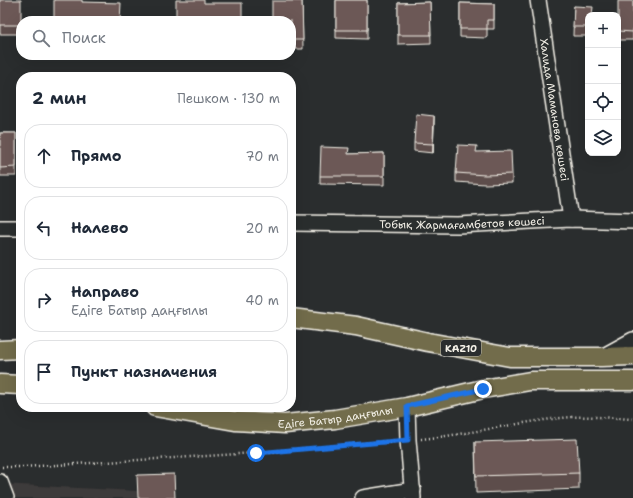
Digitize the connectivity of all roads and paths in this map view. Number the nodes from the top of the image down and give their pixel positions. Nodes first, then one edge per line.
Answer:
1 (538, 0) edge
2 (571, 219) junction
3 (633, 221) edge
4 (296, 223) edge
5 (0, 228) edge
6 (16, 228) edge
7 (296, 319) edge
8 (633, 340) edge
9 (16, 349) edge
10 (0, 350) edge
11 (633, 356) edge
12 (602, 358) junction
13 (633, 381) edge
14 (0, 384) edge
15 (16, 385) edge
16 (407, 406) junction
17 (178, 412) edge
18 (198, 412) edge
19 (187, 414) junction
20 (633, 419) edge
21 (408, 440) junction
22 (0, 467) edge
23 (0, 482) edge
24 (413, 494) edge
25 (6, 498) edge
26 (363, 498) edge

1 - 2 street, Халида Маманова көшесі
2 - 3 street, Тобық Жармағамбетов көшесі
2 - 4 street, Тобық Жармағамбетов көшесі
5 - 6 street
7 - 12 main road, KAZ10
8 - 12 street
9 - 10 main road
11 - 12 main road, KAZ10
13 - 16 main road, Едіге Батыр даңғылы
14 - 15 main road
16 - 19 main road, Едіге Батыр даңғылы
16 - 21 street
17 - 19 main road, Едіге Батыр даңғылы
18 - 19 main road
20 - 21 path
21 - 22 path
21 - 24 street
23 - 25 street
24 - 26 street

